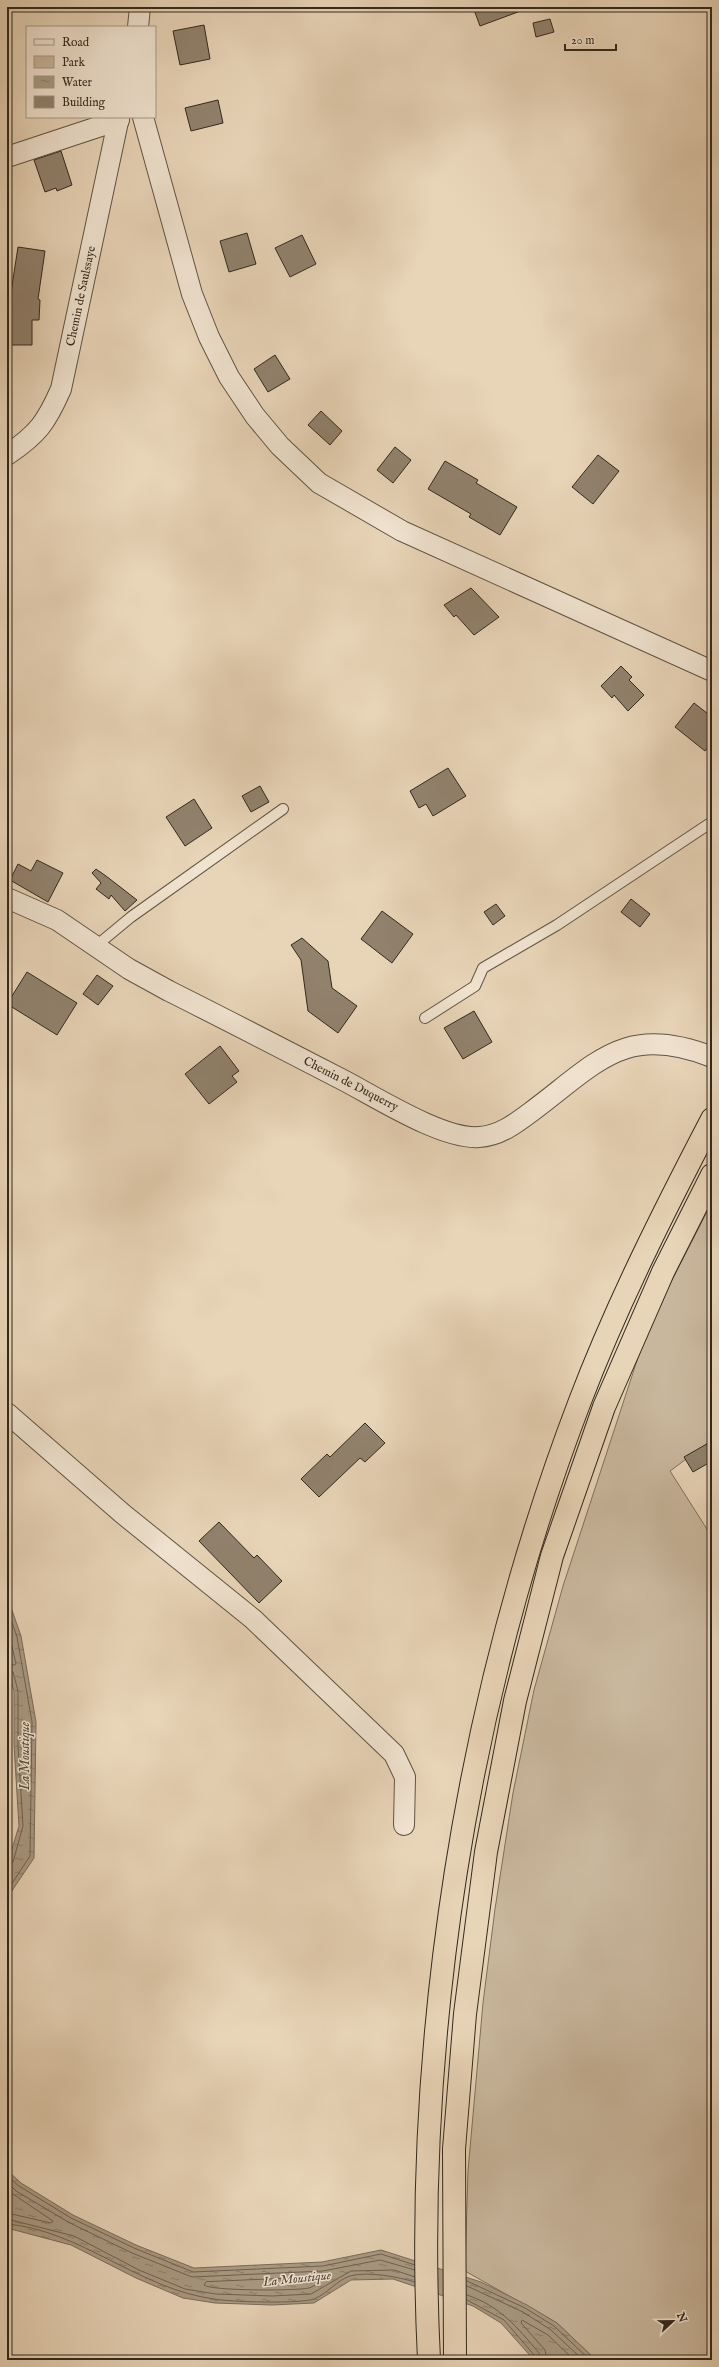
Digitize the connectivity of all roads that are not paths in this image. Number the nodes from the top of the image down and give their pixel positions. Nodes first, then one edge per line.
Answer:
1 (140, 7) edge
2 (138, 26) edge
3 (119, 118) edge
4 (143, 118) edge
5 (7, 157) edge
6 (7, 455) edge
7 (712, 671) edge
8 (283, 810) dead end
9 (712, 822) edge
10 (7, 898) edge
11 (96, 946) junction
12 (425, 1018) dead end
13 (707, 1055) edge
14 (712, 1119) edge
15 (712, 1175) edge
16 (7, 1413) edge
17 (404, 1825) dead end
18 (430, 2360) edge
19 (455, 2360) edge

1 - 2 street
3 - 5 street
3 - 6 street, Chemin de Saulssaye
4 - 7 street
8 - 11 lane
9 - 12 lane
10 - 11 street, Chemin de Duquerry
11 - 13 street, Chemin de Duquerry
14 - 18 highway
15 - 19 highway
16 - 17 street

